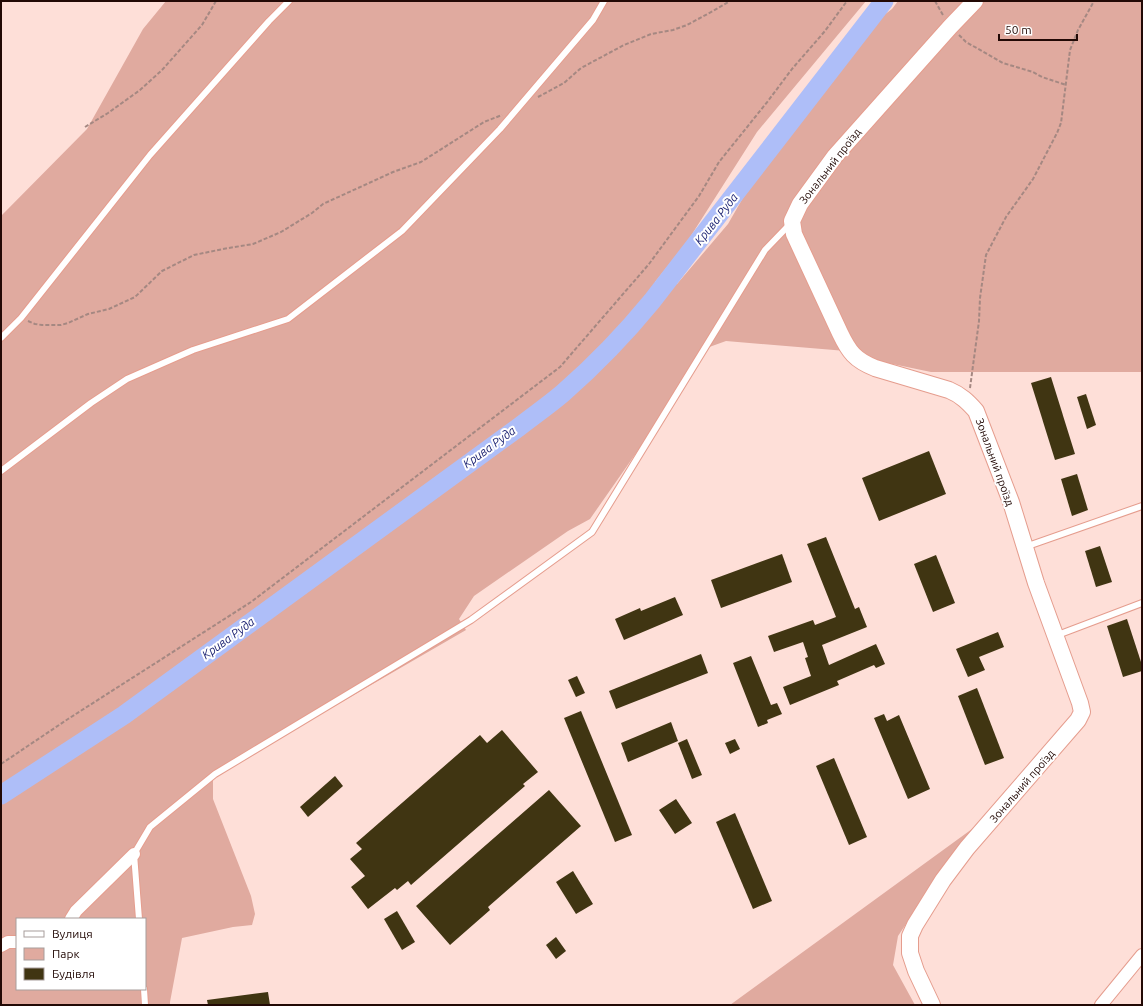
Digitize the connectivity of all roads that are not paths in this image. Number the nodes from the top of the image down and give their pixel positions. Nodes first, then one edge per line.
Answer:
1 (289, 1) edge
2 (604, 1) edge
3 (975, 1) edge
4 (792, 221) junction
5 (1, 338) edge
6 (1, 471) edge
7 (1142, 506) edge
8 (1025, 547) junction
9 (1142, 603) edge
10 (1055, 636) junction
11 (134, 854) junction
12 (72, 918) edge
13 (139, 918) edge
14 (16, 942) edge
15 (1, 946) edge
16 (1142, 955) edge
17 (144, 990) edge
18 (145, 1005) edge
19 (932, 1005) edge
20 (1101, 1005) edge

1 - 5 lane
2 - 6 lane
3 - 4 street, Зональний проїзд
4 - 8 street, Зональний проїзд
4 - 11 lane
7 - 8 lane
8 - 10 street, Зональний проїзд
9 - 10 lane
10 - 19 street, Зональний проїзд
11 - 12 street
11 - 13 lane
14 - 15 street
16 - 20 street
17 - 18 lane

